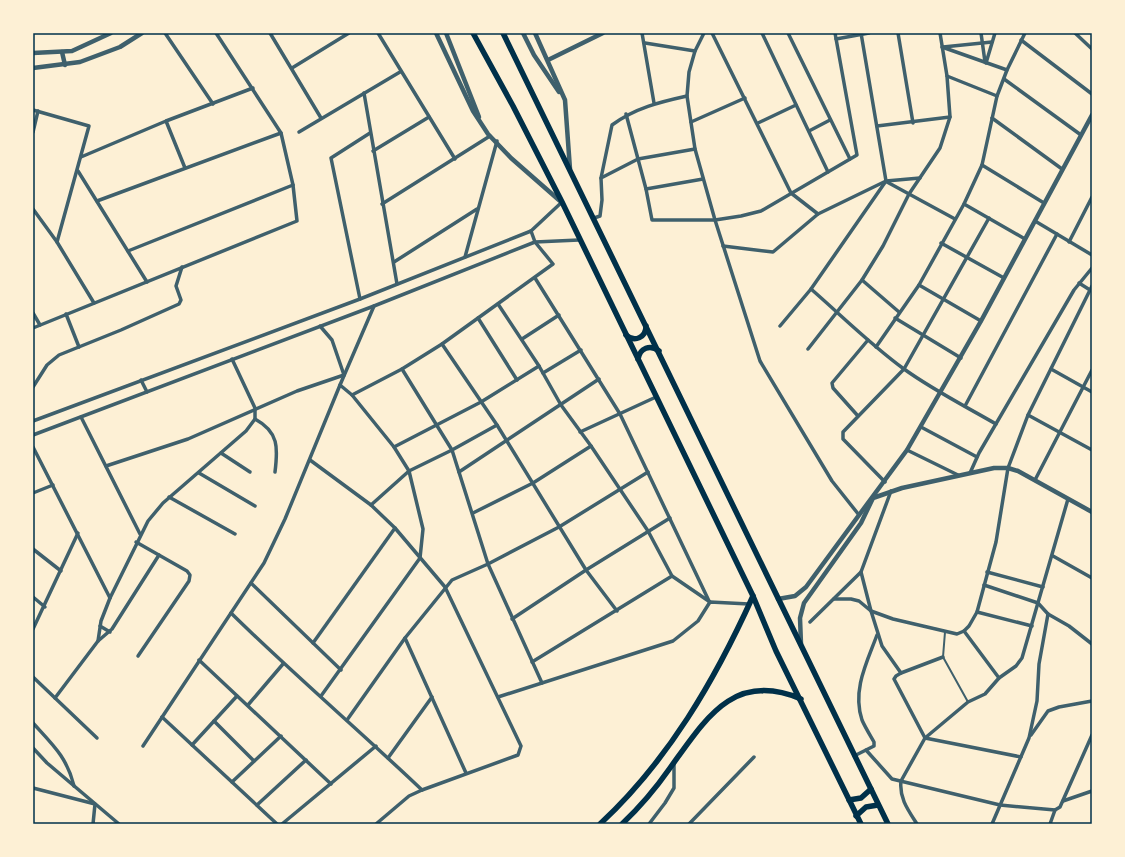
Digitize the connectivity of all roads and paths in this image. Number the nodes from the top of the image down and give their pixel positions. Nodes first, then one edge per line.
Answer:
1 (111, 33) edge
2 (142, 33) edge
3 (165, 33) edge
4 (216, 33) edge
5 (270, 33) edge
6 (349, 33) edge
7 (378, 33) edge
8 (436, 33) edge
9 (446, 33) edge
10 (473, 33) edge
11 (504, 33) edge
12 (523, 33) edge
13 (535, 33) edge
14 (603, 33) edge
15 (642, 33) edge
16 (704, 33) edge
17 (712, 33) edge
18 (762, 33) edge
19 (788, 33) edge
20 (835, 33) edge
21 (869, 33) edge
22 (898, 33) edge
23 (940, 33) edge
24 (981, 33) edge
25 (995, 33) edge
26 (1025, 33) edge
27 (1075, 33) edge
28 (861, 34) edge
29 (836, 39) junction
30 (1021, 40) junction
31 (992, 42) junction
32 (645, 43) junction
33 (983, 43) junction
34 (942, 47) junction
35 (1092, 49) edge
36 (694, 51) junction
37 (62, 52) junction
38 (33, 53) edge
39 (548, 60) junction
40 (986, 63) junction
41 (65, 65) junction
42 (33, 68) edge
43 (292, 68) junction
44 (1007, 70) junction
45 (400, 72) junction
46 (947, 76) junction
47 (1004, 79) junction
48 (253, 88) junction
49 (364, 93) junction
50 (1092, 94) edge
51 (687, 96) junction
52 (997, 96) junction
53 (745, 98) junction
54 (565, 100) junction
55 (654, 103) junction
56 (213, 104) junction
57 (796, 105) junction
58 (33, 110) edge
59 (38, 112) junction
60 (626, 114) junction
61 (1092, 115) edge
62 (429, 117) junction
63 (950, 117) junction
64 (321, 118) junction
65 (992, 118) junction
66 (166, 120) junction
67 (830, 120) junction
68 (691, 122) junction
69 (912, 122) junction
70 (758, 123) junction
71 (482, 125) junction
72 (877, 126) junction
73 (809, 130) junction
74 (33, 132) edge
75 (299, 132) dead end
76 (280, 133) junction
77 (370, 133) junction
78 (1081, 135) junction
79 (490, 136) junction
80 (497, 141) junction
81 (695, 148) junction
82 (373, 151) junction
83 (81, 157) junction
84 (456, 159) junction
85 (638, 159) junction
86 (850, 159) junction
87 (982, 165) junction
88 (185, 168) junction
89 (570, 169) junction
90 (1062, 169) junction
91 (78, 171) junction
92 (828, 172) junction
93 (601, 178) junction
94 (920, 178) junction
95 (703, 180) junction
96 (886, 181) junction
97 (292, 185) junction
98 (646, 189) junction
99 (791, 193) junction
100 (909, 194) junction
101 (1092, 198) edge
102 (97, 201) junction
103 (562, 202) junction
104 (1044, 203) junction
105 (382, 204) junction
106 (964, 204) junction
107 (33, 209) edge
108 (477, 209) junction
109 (818, 214) junction
110 (594, 218) junction
111 (989, 218) junction
112 (955, 219) junction
113 (715, 220) junction
114 (1035, 221) junction
115 (531, 231) junction
116 (1057, 234) junction
117 (1025, 239) junction
118 (579, 240) junction
119 (57, 242) junction
120 (535, 242) junction
121 (1069, 242) junction
122 (942, 243) junction
123 (723, 246) junction
124 (128, 250) junction
125 (1092, 256) edge
126 (465, 257) junction
127 (967, 257) junction
128 (394, 262) junction
129 (182, 267) junction
130 (1092, 268) edge
131 (535, 278) junction
132 (1004, 278) junction
133 (862, 280) junction
134 (147, 282) junction
135 (1079, 283) junction
136 (397, 284) junction
137 (918, 285) junction
138 (1091, 288) edge
139 (811, 289) junction
140 (360, 299) junction
141 (943, 300) junction
142 (94, 303) junction
143 (498, 304) junction
144 (374, 306) junction
145 (837, 312) junction
146 (899, 312) junction
147 (33, 313) edge
148 (66, 314) junction
149 (559, 316) junction
150 (478, 318) junction
151 (896, 318) junction
152 (981, 321) junction
153 (40, 325) junction
154 (646, 325) junction
155 (320, 326) junction
156 (780, 326) dead end
157 (33, 328) edge
158 (626, 335) junction
159 (924, 335) junction
160 (522, 339) junction
161 (868, 340) junction
162 (442, 344) junction
163 (876, 346) junction
164 (79, 347) junction
165 (808, 349) dead end
166 (581, 350) junction
167 (659, 352) junction
168 (961, 358) junction
169 (232, 359) junction
170 (638, 359) junction
171 (540, 366) junction
172 (904, 369) junction
173 (1051, 369) junction
174 (402, 370) junction
175 (1092, 370) edge
176 (543, 374) junction
177 (344, 375) junction
178 (599, 379) junction
179 (141, 380) junction
180 (517, 380) junction
181 (340, 385) junction
182 (33, 387) edge
183 (1084, 387) junction
184 (146, 392) junction
185 (1092, 392) edge
186 (940, 394) junction
187 (352, 395) junction
188 (656, 397) junction
189 (481, 402) junction
190 (561, 405) junction
191 (965, 406) junction
192 (255, 408) junction
193 (620, 414) junction
194 (1028, 415) junction
195 (858, 416) junction
196 (81, 417) junction
197 (255, 419) junction
198 (33, 421) edge
199 (996, 424) junction
200 (436, 425) junction
201 (497, 425) junction
202 (921, 427) junction
203 (580, 432) junction
204 (1059, 432) junction
205 (33, 436) edge
206 (506, 440) junction
207 (591, 446) junction
208 (33, 447) edge
209 (394, 447) junction
210 (452, 450) junction
211 (907, 450) junction
212 (1092, 450) edge
213 (221, 453) junction
214 (977, 457) junction
215 (310, 460) junction
216 (106, 466) junction
217 (1008, 468) junction
218 (409, 471) junction
219 (250, 472) dead end
220 (275, 472) dead end
221 (459, 472) junction
222 (648, 472) junction
223 (198, 473) junction
224 (970, 473) junction
225 (958, 476) junction
226 (1035, 480) junction
227 (885, 482) junction
228 (533, 483) junction
229 (53, 485) junction
230 (620, 488) junction
231 (891, 491) junction
232 (33, 493) edge
233 (169, 498) junction
234 (873, 498) junction
235 (1068, 499) junction
236 (371, 505) junction
237 (255, 506) dead end
238 (1092, 512) edge
239 (473, 513) junction
240 (859, 515) junction
241 (670, 518) junction
242 (559, 527) junction
243 (395, 528) junction
244 (648, 531) junction
245 (78, 533) junction
246 (140, 534) junction
247 (235, 534) dead end
248 (136, 542) junction
249 (33, 549) edge
250 (159, 555) junction
251 (1053, 556) junction
252 (420, 558) junction
253 (488, 564) junction
254 (586, 570) junction
255 (61, 571) junction
256 (861, 572) junction
257 (987, 572) junction
258 (672, 576) junction
259 (1092, 578) edge
260 (251, 583) junction
261 (984, 584) junction
262 (445, 587) junction
263 (1043, 587) junction
264 (753, 596) junction
265 (33, 597) edge
266 (110, 598) junction
267 (778, 599) junction
268 (834, 599) junction
269 (710, 602) junction
270 (1038, 603) junction
271 (749, 604) junction
272 (44, 607) junction
273 (617, 611) junction
274 (870, 612) junction
275 (977, 612) junction
276 (231, 613) junction
277 (1048, 614) junction
278 (512, 619) junction
279 (810, 622) dead end
280 (100, 626) junction
281 (1032, 626) junction
282 (33, 629) edge
283 (946, 630) junction
284 (964, 631) junction
285 (110, 632) junction
286 (878, 635) junction
287 (405, 638) junction
288 (98, 641) junction
289 (313, 643) junction
290 (1092, 644) edge
291 (802, 649) junction
292 (138, 656) dead end
293 (943, 657) junction
294 (199, 660) junction
295 (532, 662) junction
296 (283, 664) junction
297 (341, 670) junction
298 (901, 673) junction
299 (33, 677) edge
300 (998, 678) junction
301 (542, 683) junction
302 (237, 696) junction
303 (321, 696) junction
304 (432, 697) junction
305 (498, 697) junction
306 (54, 698) junction
307 (801, 699) junction
308 (1092, 700) edge
309 (968, 702) junction
310 (248, 705) junction
311 (162, 717) junction
312 (347, 720) junction
313 (214, 721) junction
314 (33, 723) edge
315 (1092, 735) edge
316 (281, 736) junction
317 (97, 738) dead end
318 (925, 738) junction
319 (1029, 738) junction
320 (192, 745) junction
321 (144, 746) dead end
322 (376, 746) junction
323 (33, 748) edge
324 (866, 750) junction
325 (854, 756) junction
326 (754, 757) dead end
327 (1021, 757) junction
328 (388, 758) junction
329 (306, 760) junction
330 (254, 761) junction
331 (674, 762) junction
332 (466, 773) junction
333 (901, 781) junction
334 (232, 782) junction
335 (331, 784) junction
336 (74, 786) junction
337 (33, 788) edge
338 (871, 789) junction
339 (422, 790) junction
340 (1090, 792) edge
341 (1092, 796) edge
342 (849, 800) junction
343 (1063, 801) junction
344 (95, 804) junction
345 (878, 805) junction
346 (1000, 805) junction
347 (257, 806) junction
348 (1055, 810) junction
349 (856, 816) junction
350 (93, 824) edge
351 (119, 824) edge
352 (277, 824) edge
353 (282, 824) edge
354 (376, 824) edge
355 (600, 824) edge
356 (622, 824) edge
357 (649, 824) edge
358 (689, 824) edge
359 (861, 824) edge
360 (888, 824) edge
361 (917, 824) edge
362 (992, 824) edge
363 (1050, 824) edge

1 - 37 street
2 - 41 street
3 - 56 street
4 - 48 street
5 - 43 street
6 - 43 street
7 - 45 street
8 - 71 street
9 - 71 street
10 - 103 main road
11 - 89 main road
12 - 54 street
13 - 39 street
14 - 39 street
15 - 32 street
16 - 36 street
17 - 53 street
18 - 57 street
19 - 67 street
20 - 29 street
21 - 28 street
22 - 69 street
23 - 34 street
24 - 33 street
25 - 31 street
26 - 30 street
27 - 35 street
28 - 29 street
28 - 72 street
29 - 86 street
30 - 44 street
30 - 50 street
31 - 33 street
31 - 40 street
32 - 36 street
32 - 55 street
33 - 34 street
33 - 40 street
34 - 40 street
34 - 46 street
36 - 51 street
37 - 38 street
37 - 41 street
39 - 54 street
40 - 44 street
41 - 42 street
43 - 64 street
44 - 47 street
45 - 49 street
45 - 62 street
46 - 52 street
46 - 63 street
47 - 52 street
47 - 78 street
48 - 56 street
48 - 76 street
49 - 64 street
49 - 77 street
51 - 55 street
51 - 68 street
52 - 65 street
53 - 68 street
53 - 70 street
54 - 89 street
55 - 60 street
56 - 66 street
57 - 70 street
57 - 73 street
58 - 59 street
59 - 74 street
59 - 83 street
60 - 85 street
60 - 93 street
61 - 78 street
62 - 82 street
62 - 84 street
63 - 69 street
63 - 94 street
64 - 75 street
65 - 87 street
65 - 90 street
66 - 83 street
66 - 88 street
67 - 73 street
67 - 86 street
68 - 81 street
69 - 72 street
70 - 99 street
71 - 79 street
72 - 96 street
73 - 92 street
76 - 88 street
76 - 97 street
77 - 82 street
77 - 140 street
78 - 90 street
79 - 80 street
79 - 84 street
80 - 103 street
80 - 108 street
81 - 85 street
81 - 95 street
82 - 105 street
83 - 91 street
84 - 105 street
85 - 93 street
85 - 98 street
86 - 92 street
87 - 104 street
87 - 106 street
88 - 102 street
89 - 110 main road
90 - 104 street
91 - 102 street
91 - 119 street
92 - 99 street
93 - 110 street
94 - 96 street
94 - 100 street
95 - 98 street
95 - 113 street
96 - 100 street
96 - 109 street
96 - 139 street
97 - 124 street
97 - 129 street
98 - 113 street
99 - 109 street
99 - 113 street
100 - 112 street
100 - 133 street
101 - 121 street
102 - 124 street
103 - 115 street
103 - 118 main road
104 - 114 street
105 - 128 street
106 - 111 street
106 - 112 street
107 - 119 street
108 - 126 street
108 - 128 street
109 - 123 street
110 - 154 main road
111 - 117 street
111 - 127 street
112 - 122 street
113 - 123 street
114 - 116 street
114 - 117 street
115 - 120 street
115 - 126 street
116 - 121 street
116 - 191 street
117 - 132 street
118 - 120 street
118 - 158 main road
119 - 142 street
120 - 131 street
120 - 144 street
121 - 125 street
122 - 127 street
122 - 137 street
123 - 240 street
124 - 134 street
126 - 136 street
127 - 132 street
127 - 141 street
128 - 136 street
129 - 134 street
129 - 164 street
130 - 135 street
131 - 143 street
131 - 149 street
132 - 152 street
133 - 145 street
133 - 146 street
134 - 142 street
135 - 138 street
135 - 199 street
136 - 140 street
137 - 141 street
137 - 146 street
138 - 173 street
139 - 145 street
139 - 156 street
140 - 179 street
141 - 152 street
141 - 159 street
142 - 148 street
143 - 150 street
143 - 160 street
144 - 155 street
144 - 177 street
145 - 161 street
145 - 165 street
146 - 151 street
147 - 153 street
148 - 153 street
148 - 164 street
149 - 160 street
149 - 166 street
150 - 162 street
150 - 180 street
151 - 159 street
151 - 163 street
152 - 168 street
153 - 157 street
154 - 158 main road
154 - 167 main road
155 - 169 street
155 - 177 street
158 - 170 main road
159 - 168 street
159 - 172 street
160 - 171 street
161 - 163 street
161 - 195 street
162 - 174 street
162 - 189 street
163 - 172 street
164 - 182 street
166 - 176 street
166 - 178 street
167 - 170 main road
167 - 267 main road
168 - 186 street
169 - 184 street
169 - 192 street
170 - 188 main road
171 - 176 street
171 - 180 street
172 - 186 street
172 - 195 street
173 - 183 street
173 - 194 street
174 - 187 street
174 - 200 street
175 - 183 street
176 - 190 street
177 - 181 street
177 - 192 street
178 - 190 street
178 - 193 street
179 - 184 street
179 - 198 street
180 - 189 street
181 - 187 street
181 - 215 street
183 - 185 street
183 - 204 street
184 - 196 street
186 - 191 street
186 - 202 street
187 - 209 street
188 - 193 street
188 - 264 main road
189 - 200 street
189 - 201 street
190 - 203 street
190 - 206 street
191 - 199 street
192 - 197 street
192 - 216 street
193 - 203 street
193 - 222 street
194 - 204 street
194 - 217 street
195 - 227 street
196 - 205 street
196 - 216 street
197 - 213 street
197 - 220 street
199 - 214 street
200 - 209 street
200 - 210 street
201 - 206 street
201 - 210 street
202 - 211 street
202 - 214 street
203 - 207 street
204 - 212 street
204 - 226 street
206 - 221 street
206 - 228 street
207 - 228 street
207 - 230 street
208 - 229 street
209 - 218 street
210 - 218 street
210 - 221 street
211 - 225 street
211 - 227 street
213 - 219 street
213 - 223 street
214 - 224 street
215 - 236 street
215 - 260 street
216 - 246 street
217 - 224 street
217 - 226 street
217 - 257 street
218 - 236 street
218 - 252 street
221 - 239 street
222 - 230 street
222 - 241 street
223 - 233 street
223 - 237 street
224 - 225 street
225 - 231 street
226 - 235 street
227 - 234 street
228 - 239 street
228 - 242 street
229 - 232 street
229 - 245 street
230 - 242 street
230 - 244 street
231 - 234 street
231 - 256 street
233 - 246 street
233 - 247 street
234 - 240 street
234 - 291 street
235 - 238 street
235 - 251 street
236 - 243 street
239 - 253 street
240 - 267 street
241 - 244 street
241 - 269 street
242 - 253 street
242 - 254 street
243 - 252 street
243 - 289 street
244 - 254 street
244 - 258 street
245 - 255 street
245 - 266 street
246 - 248 street
248 - 250 street
248 - 266 street
249 - 255 street
250 - 285 street
250 - 292 street
251 - 259 street
251 - 263 street
252 - 262 street
252 - 297 street
253 - 262 street
253 - 278 street
254 - 273 street
254 - 278 street
255 - 272 street
256 - 268 street
256 - 274 street
257 - 261 street
257 - 263 street
258 - 269 street
258 - 273 street
260 - 276 street
260 - 289 street
261 - 270 street
261 - 275 street
262 - 287 street
262 - 305 street
263 - 270 street
264 - 271 main road
264 - 307 main road
265 - 272 street
266 - 280 street
267 - 291 main road
268 - 274 street
268 - 279 street
269 - 271 street
269 - 301 street
270 - 277 street
270 - 281 street
271 - 355 main road
272 - 282 street
273 - 295 street
274 - 283 street
274 - 286 street
275 - 281 street
275 - 284 street
276 - 294 street
276 - 296 street
277 - 290 street
277 - 319 street
278 - 295 street
280 - 285 street
280 - 288 street
281 - 300 street
283 - 284 street
283 - 293 lane
284 - 300 street
285 - 288 street
286 - 298 street
286 - 324 street
287 - 304 street
287 - 312 street
288 - 306 street
289 - 297 street
291 - 325 main road
293 - 298 street
293 - 309 lane
294 - 302 street
294 - 311 street
295 - 301 street
296 - 303 street
296 - 310 street
297 - 303 street
298 - 318 street
299 - 306 street
300 - 309 street
301 - 305 street
302 - 310 street
302 - 313 street
303 - 312 street
304 - 328 street
304 - 332 street
305 - 332 street
306 - 317 street
307 - 331 main road
307 - 342 main road
308 - 319 street
309 - 318 street
310 - 316 street
311 - 320 street
311 - 321 street
312 - 322 street
313 - 320 street
313 - 330 street
314 - 336 street
315 - 343 street
316 - 329 street
316 - 330 street
318 - 327 street
318 - 333 street
319 - 327 street
320 - 334 street
322 - 328 street
322 - 335 street
323 - 336 street
324 - 325 street
324 - 333 street
325 - 338 main road
326 - 358 street
327 - 346 street
328 - 339 street
329 - 335 street
329 - 347 street
330 - 334 street
331 - 356 main road
331 - 357 street
332 - 339 street
333 - 346 street
333 - 361 street
334 - 347 street
335 - 353 street
336 - 344 street
337 - 344 street
338 - 342 main road
338 - 345 main road
339 - 354 street
340 - 341 street
340 - 343 street
342 - 349 main road
343 - 348 street
344 - 350 street
344 - 351 street
345 - 349 main road
345 - 360 main road
346 - 348 street
346 - 362 street
347 - 352 street
348 - 363 street
349 - 359 main road

